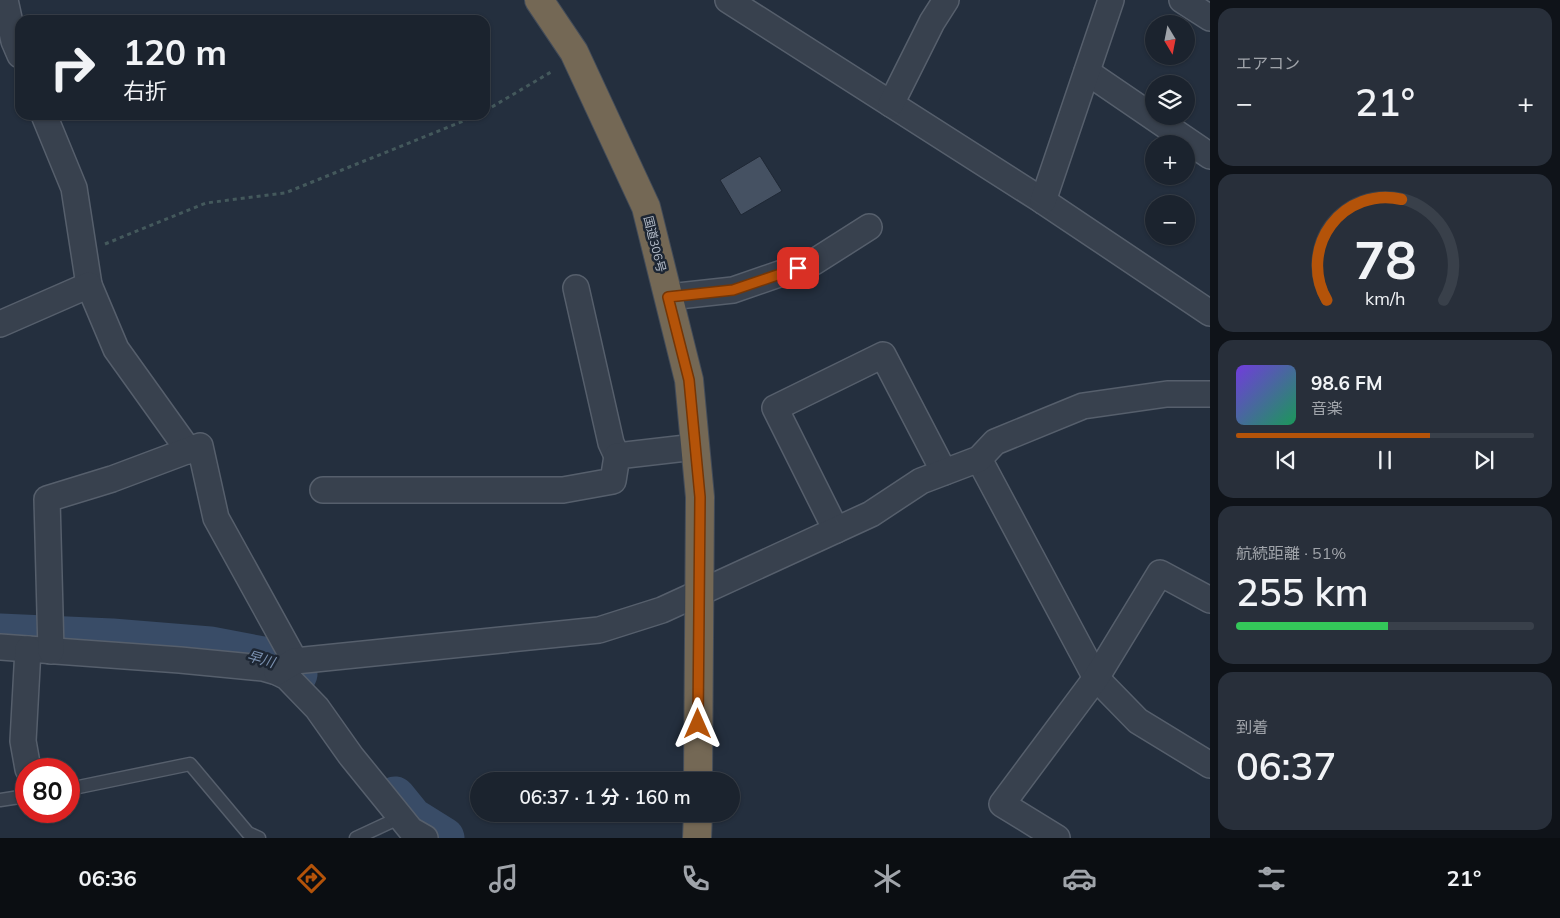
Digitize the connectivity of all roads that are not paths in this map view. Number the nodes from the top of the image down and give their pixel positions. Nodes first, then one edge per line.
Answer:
1 (5, 0) edge
2 (539, 0) edge
3 (728, 0) edge
4 (946, 0) edge
5 (1111, 0) edge
6 (1182, 0) edge
7 (1210, 18) edge
8 (15, 43) edge
9 (1087, 72) junction
10 (891, 104) junction
11 (46, 120) edge
12 (1210, 156) edge
13 (1043, 201) junction
14 (869, 227) dead end
15 (89, 285) junction
16 (576, 288) dead end
17 (668, 297) junction
18 (1210, 313) edge
19 (0, 324) edge
20 (1210, 394) edge
21 (695, 447) junction
22 (189, 451) junction
23 (617, 456) junction
24 (979, 459) junction
25 (944, 472) junction
26 (323, 490) dead end
27 (836, 530) junction
28 (699, 592) junction
29 (1210, 600) edge
30 (45, 644) junction
31 (0, 648) edge
32 (286, 667) junction
33 (1096, 678) junction
34 (26, 758) edge
35 (1210, 765) edge
36 (698, 772) edge
37 (80, 787) edge
38 (15, 798) edge
39 (0, 800) edge
40 (401, 817) junction
41 (698, 822) edge
42 (259, 838) edge
43 (356, 838) edge
44 (425, 838) edge
45 (698, 838) edge
46 (1057, 838) edge

1 - 8 street
2 - 17 highway, 国道306号
3 - 10 street
4 - 10 street
5 - 9 street
6 - 7 street
9 - 12 street
9 - 13 street
10 - 13 street
11 - 15 street
13 - 18 street
14 - 17 street
15 - 19 street
15 - 22 street
16 - 23 street
17 - 21 highway, 国道306号
20 - 24 street
21 - 23 street
21 - 28 highway, 国道306号
22 - 30 street
22 - 32 street
23 - 26 street
24 - 25 street
24 - 33 street
25 - 27 street
25 - 27 street
27 - 28 street
28 - 32 street
28 - 36 highway, 国道306号
29 - 33 street
30 - 31 street
30 - 32 street
30 - 34 street
32 - 40 street
33 - 35 street
33 - 46 street
37 - 42 lane
38 - 39 lane
40 - 43 lane
40 - 44 street
41 - 45 highway

